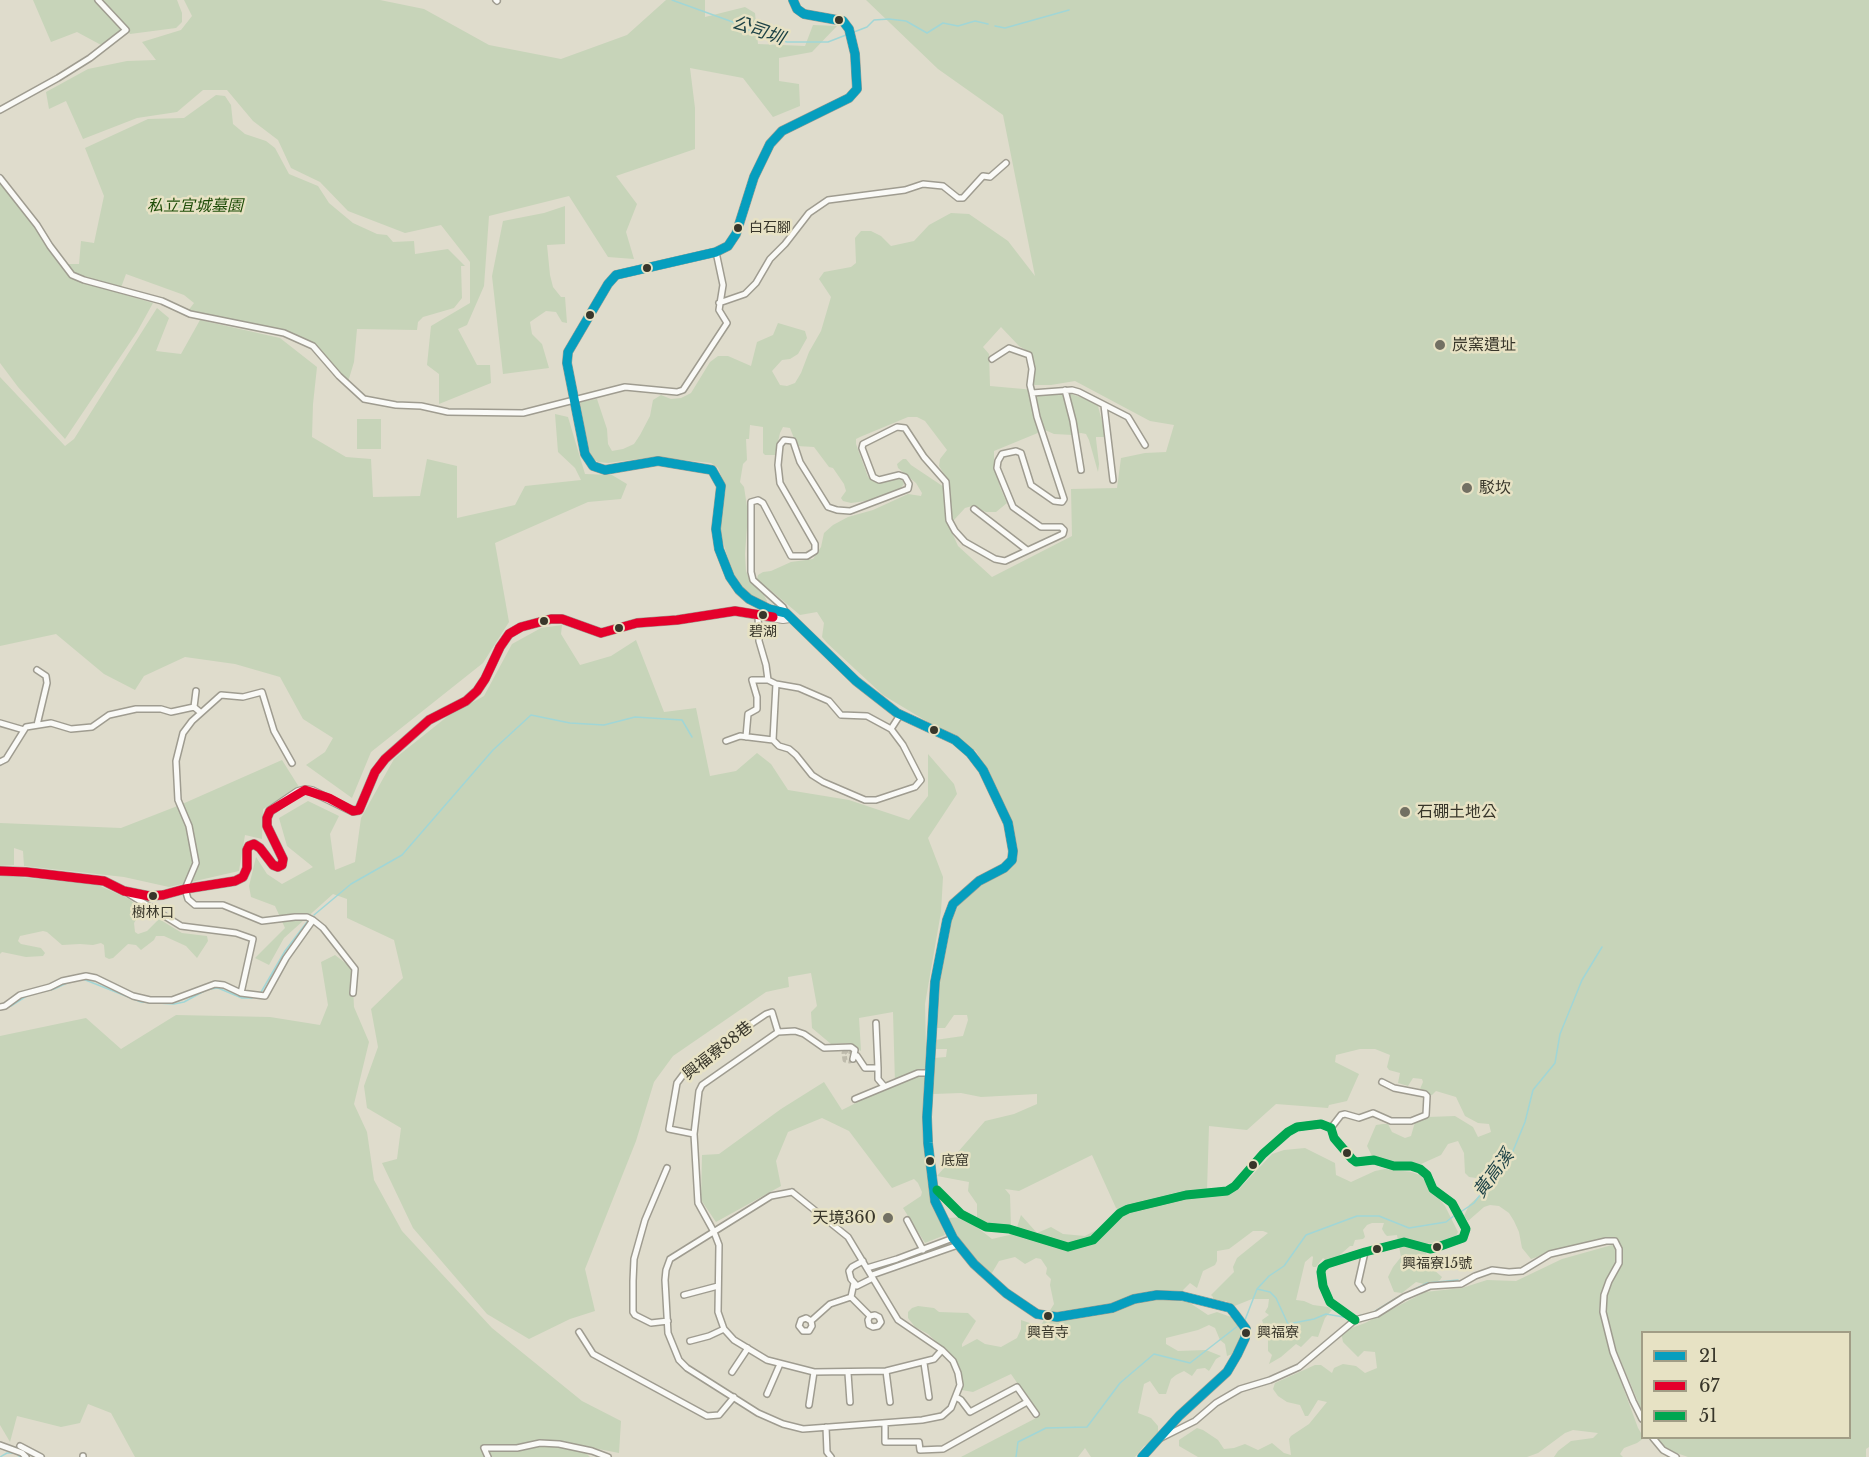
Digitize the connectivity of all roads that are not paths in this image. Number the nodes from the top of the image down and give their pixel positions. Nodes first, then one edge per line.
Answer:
1 (98, 0) edge
2 (793, 0) edge
3 (0, 110) edge
4 (1006, 163) dead end
5 (0, 178) edge
6 (717, 252) junction
7 (719, 303) junction
8 (993, 359) dead end
9 (1065, 390) junction
10 (1032, 393) junction
11 (575, 400) junction
12 (1104, 405) junction
13 (1145, 445) dead end
14 (1081, 470) dead end
15 (1113, 480) dead end
16 (974, 509) dead end
17 (1027, 550) junction
18 (758, 615) junction
19 (788, 615) junction
20 (37, 670) dead end
21 (768, 680) junction
22 (776, 684) junction
23 (196, 691) dead end
24 (194, 707) junction
25 (185, 709) junction
26 (200, 712) junction
27 (900, 715) junction
28 (192, 721) junction
29 (0, 723) edge
30 (37, 725) junction
31 (891, 729) junction
32 (24, 730) junction
33 (746, 737) junction
34 (773, 740) junction
35 (726, 741) dead end
36 (0, 762) edge
37 (292, 763) dead end
38 (0, 871) edge
39 (186, 889) junction
40 (124, 891) junction
41 (313, 920) junction
42 (241, 993) junction
43 (353, 993) dead end
44 (0, 1007) edge
45 (876, 1023) dead end
46 (778, 1032) junction
47 (878, 1068) junction
48 (929, 1073) junction
49 (1382, 1082) dead end
50 (884, 1086) junction
51 (855, 1099) dead end
52 (1331, 1128) junction
53 (694, 1134) junction
54 (667, 1168) dead end
55 (933, 1187) junction
56 (907, 1220) dead end
57 (714, 1232) junction
58 (956, 1241) junction
59 (923, 1249) junction
60 (1365, 1252) junction
61 (926, 1256) junction
62 (863, 1261) junction
63 (867, 1268) junction
64 (873, 1277) junction
65 (855, 1283) junction
66 (718, 1286) junction
67 (1362, 1289) dead end
68 (684, 1295) dead end
69 (851, 1297) junction
70 (870, 1316) dead end
71 (1356, 1320) junction
72 (668, 1321) junction
73 (811, 1321) dead end
74 (724, 1329) junction
75 (579, 1332) dead end
76 (690, 1341) dead end
77 (748, 1348) junction
78 (942, 1350) junction
79 (924, 1363) junction
80 (780, 1364) junction
81 (886, 1371) junction
82 (732, 1372) dead end
83 (814, 1372) junction
84 (848, 1373) junction
85 (767, 1395) dead end
86 (734, 1397) junction
87 (929, 1397) dead end
88 (956, 1397) junction
89 (890, 1401) dead end
90 (850, 1402) dead end
91 (1027, 1402) junction
92 (809, 1404) dead end
93 (1036, 1414) dead end
94 (1641, 1417) edge
95 (885, 1423) junction
96 (826, 1427) junction
97 (1159, 1438) junction
98 (1655, 1439) edge
99 (0, 1445) edge
100 (20, 1446) dead end
101 (26, 1457) edge
102 (41, 1457) edge
103 (488, 1457) edge
104 (608, 1457) edge
105 (831, 1457) edge
106 (1142, 1457) edge
107 (1676, 1457) edge

1 - 3 street
2 - 6 street
4 - 7 street
5 - 11 street
6 - 7 street
6 - 11 street
7 - 11 street
8 - 10 street
9 - 10 street
9 - 12 street
9 - 14 street
10 - 17 street
11 - 19 street
12 - 13 street
12 - 15 street
16 - 17 street
17 - 19 street
18 - 19 street
18 - 21 street
18 - 39 street
19 - 27 street
20 - 30 street
21 - 22 street
21 - 33 street
22 - 31 street
22 - 34 street
23 - 24 street
24 - 25 street
24 - 26 street
25 - 28 street
25 - 30 street
26 - 28 street
26 - 37 street
27 - 31 street
27 - 48 street
28 - 39 street
29 - 32 street
30 - 32 street
31 - 34 street
32 - 36 street
33 - 34 street
33 - 35 street
38 - 40 street
39 - 40 street
39 - 41 street
40 - 42 street
41 - 42 street
41 - 43 street
42 - 44 street
45 - 47 street
46 - 47 street, 興福寮88巷
46 - 53 street, 興福寮88巷
46 - 53 street, 興福寮88巷
47 - 50 street
48 - 50 street
48 - 55 street
49 - 52 street
50 - 51 street
52 - 55 street
52 - 60 street
53 - 57 street, 興福寮88巷
54 - 72 street
55 - 58 street
56 - 59 street
57 - 62 street
57 - 66 street, 興福寮88巷
57 - 72 street
58 - 59 street
58 - 61 street
58 - 97 street
59 - 61 street
59 - 63 street
60 - 67 street
60 - 71 street
61 - 64 street
62 - 63 street
62 - 65 street
63 - 64 street
64 - 65 street
64 - 78 street
65 - 69 street
66 - 68 street
66 - 74 street, 興福寮88巷
69 - 70 street
69 - 73 street
71 - 94 street
71 - 97 street
72 - 86 street
74 - 76 street
74 - 77 street
75 - 86 street
77 - 80 street
77 - 82 street
78 - 79 street
78 - 88 street
79 - 81 street
79 - 87 street
80 - 83 street
80 - 85 street
81 - 84 street
81 - 89 street
83 - 84 street
83 - 92 street
84 - 90 street
86 - 96 street
88 - 91 street
88 - 95 street
91 - 93 street
91 - 95 street
95 - 96 street
96 - 105 street
97 - 106 street
98 - 107 street
99 - 101 street
100 - 102 street
103 - 104 street

